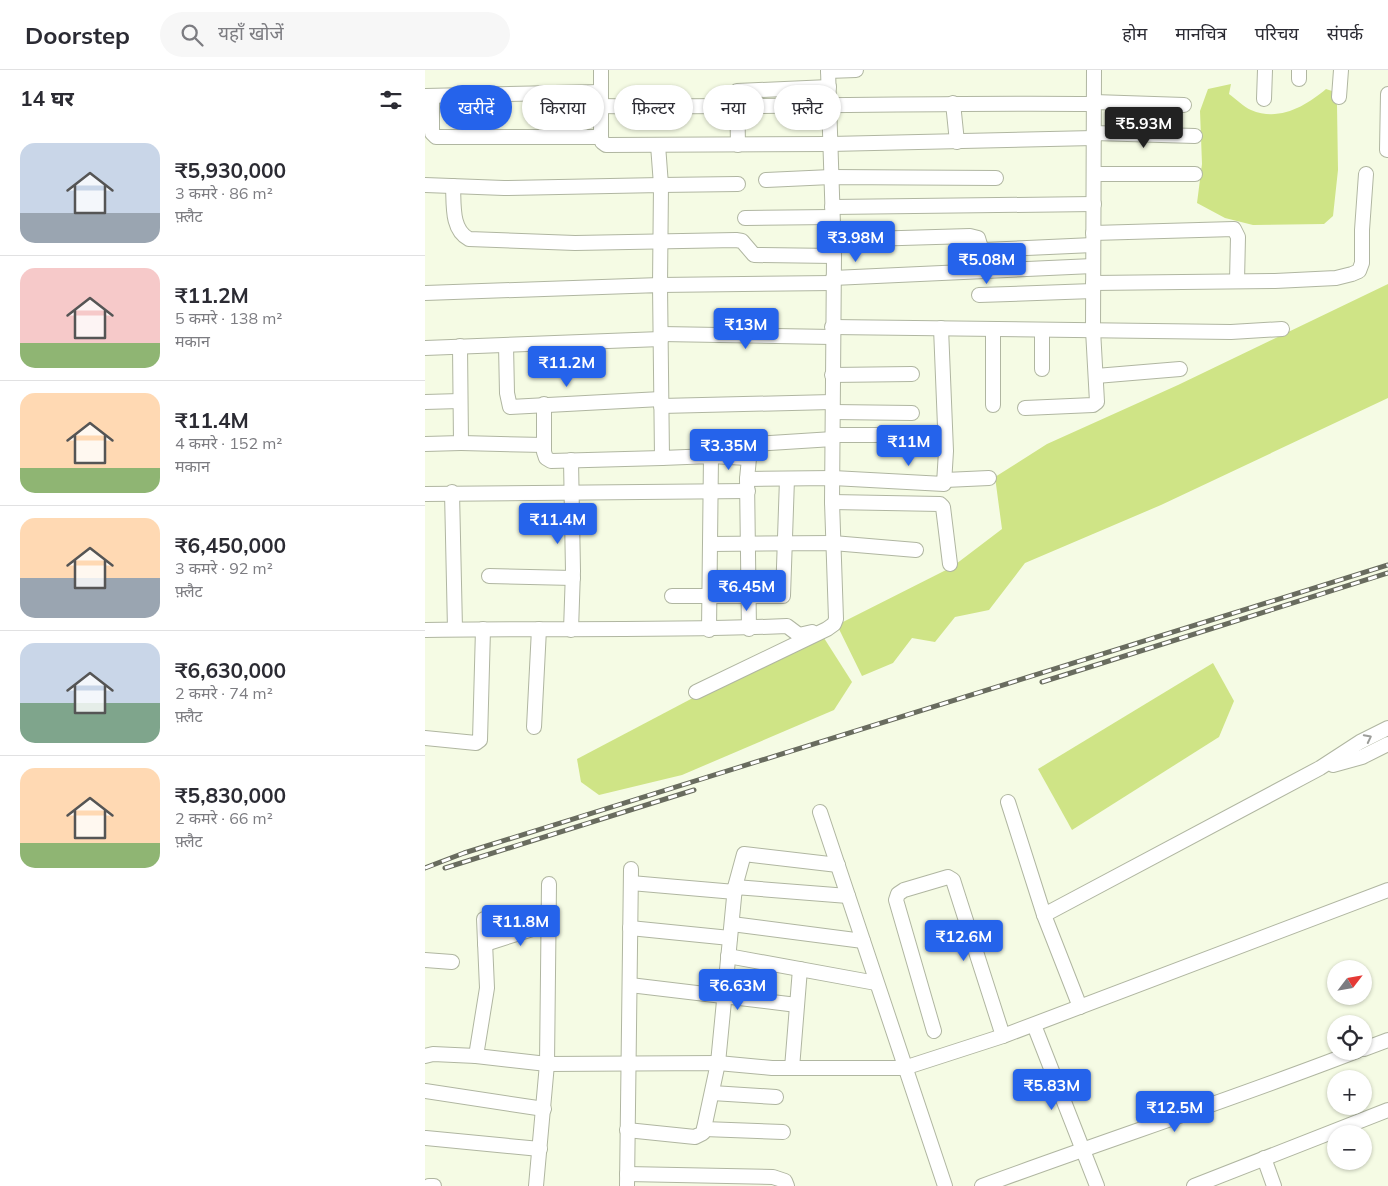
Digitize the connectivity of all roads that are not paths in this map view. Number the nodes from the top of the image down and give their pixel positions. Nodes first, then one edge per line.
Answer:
1 (601, 70) edge
2 (856, 70) edge
3 (1094, 70) edge
4 (1265, 70) edge
5 (1341, 70) edge
6 (828, 71) edge
7 (601, 85) edge
8 (829, 85) edge
9 (522, 93) edge
10 (1388, 94) edge
11 (429, 96) edge
12 (1339, 97) dead end
13 (604, 99) edge
14 (1264, 99) dead end
15 (953, 103) junction
16 (1094, 103) junction
17 (1184, 105) dead end
18 (703, 106) edge
19 (841, 106) edge
20 (601, 130) edge
21 (738, 130) edge
22 (830, 130) edge
23 (1094, 136) junction
24 (1195, 136) dead end
25 (601, 138) junction
26 (957, 142) junction
27 (738, 144) junction
28 (830, 144) junction
29 (658, 145) junction
30 (1387, 150) dead end
31 (1093, 174) junction
32 (1195, 174) dead end
33 (1366, 174) dead end
34 (831, 177) junction
35 (996, 178) dead end
36 (765, 180) dead end
37 (738, 184) dead end
38 (425, 185) edge
39 (661, 185) junction
40 (453, 186) junction
41 (1093, 204) junction
42 (832, 212) junction
43 (745, 218) dead end
44 (1093, 239) junction
45 (661, 240) junction
46 (833, 240) junction
47 (834, 256) junction
48 (1093, 266) junction
49 (833, 281) junction
50 (1237, 281) junction
51 (660, 285) junction
52 (1093, 287) junction
53 (425, 293) edge
54 (979, 294) dead end
55 (941, 328) junction
56 (993, 329) junction
57 (1282, 329) dead end
58 (1042, 330) junction
59 (1093, 330) junction
60 (832, 332) junction
61 (661, 336) junction
62 (506, 345) junction
63 (460, 346) junction
64 (425, 348) edge
65 (1042, 369) dead end
66 (1179, 370) dead end
67 (912, 374) dead end
68 (833, 375) junction
69 (1096, 376) junction
70 (461, 401) junction
71 (425, 402) edge
72 (661, 403) junction
73 (544, 404) junction
74 (993, 405) dead end
75 (832, 407) junction
76 (1025, 408) dead end
77 (912, 413) dead end
78 (923, 435) dead end
79 (833, 437) junction
80 (461, 443) junction
81 (425, 444) edge
82 (544, 445) junction
83 (711, 456) junction
84 (662, 458) junction
85 (748, 458) junction
86 (571, 460) junction
87 (833, 478) junction
88 (989, 478) dead end
89 (787, 479) junction
90 (945, 480) junction
91 (747, 485) junction
92 (572, 491) junction
93 (452, 492) junction
94 (711, 492) junction
95 (425, 494) edge
96 (832, 502) junction
97 (833, 543) junction
98 (710, 544) junction
99 (748, 544) junction
100 (786, 544) junction
101 (916, 550) dead end
102 (949, 564) dead end
103 (489, 576) dead end
104 (573, 578) junction
105 (672, 596) dead end
106 (709, 596) junction
107 (749, 597) junction
108 (827, 628) junction
109 (455, 629) junction
110 (483, 629) junction
111 (539, 629) junction
112 (749, 629) junction
113 (425, 630) edge
114 (571, 630) junction
115 (709, 630) junction
116 (696, 692) dead end
117 (535, 727) dead end
118 (1388, 728) edge
119 (425, 738) edge
120 (1388, 744) edge
121 (1320, 768) junction
122 (1008, 802) dead end
123 (820, 812) dead end
124 (838, 865) junction
125 (549, 884) dead end
126 (735, 889) junction
127 (1388, 890) edge
128 (848, 896) junction
129 (1045, 915) junction
130 (484, 919) dead end
131 (548, 924) junction
132 (630, 928) junction
133 (731, 931) junction
134 (863, 941) junction
135 (485, 944) junction
136 (729, 956) junction
137 (425, 960) edge
138 (452, 962) dead end
139 (801, 969) junction
140 (876, 983) junction
141 (629, 985) junction
142 (725, 996) junction
143 (797, 1005) junction
144 (1080, 1007) junction
145 (1033, 1025) junction
146 (933, 1031) dead end
147 (1003, 1036) junction
148 (1388, 1040) edge
149 (1372, 1046) edge
150 (425, 1056) edge
151 (476, 1056) junction
152 (1334, 1060) edge
153 (718, 1062) junction
154 (547, 1064) junction
155 (628, 1064) junction
156 (792, 1068) junction
157 (904, 1068) junction
158 (425, 1092) edge
159 (712, 1092) junction
160 (776, 1097) dead end
161 (544, 1109) junction
162 (1388, 1110) edge
163 (704, 1129) junction
164 (627, 1130) junction
165 (783, 1132) dead end
166 (427, 1138) dead end
167 (540, 1148) junction
168 (1082, 1149) junction
169 (1264, 1158) junction
170 (627, 1180) edge
171 (429, 1186) edge
172 (434, 1186) edge
173 (536, 1186) edge
174 (787, 1186) edge
175 (945, 1186) edge
176 (982, 1186) edge
177 (1097, 1186) edge
178 (1194, 1186) edge
179 (1274, 1186) edge

1 - 7 street
2 - 6 street
3 - 16 street
4 - 14 street
5 - 12 street
6 - 8 street
9 - 11 street
10 - 30 street
11 - 25 street
13 - 18 street
15 - 16 street
15 - 19 street
15 - 26 street
16 - 17 street
16 - 23 street
20 - 25 street
21 - 27 street
22 - 28 street
23 - 24 street
23 - 26 street
23 - 31 street
25 - 29 street
26 - 28 street
27 - 28 street
27 - 29 street
28 - 34 street
29 - 39 street
31 - 32 street
31 - 41 street
33 - 50 street
34 - 35 street
34 - 36 street
34 - 42 street
37 - 39 street
38 - 40 street
39 - 40 street
39 - 45 street
40 - 45 street
41 - 42 street
41 - 44 street
42 - 43 street
42 - 46 street
44 - 46 street
44 - 48 street
44 - 50 street
45 - 47 street
45 - 51 street
46 - 47 street
47 - 49 street
48 - 49 street
48 - 52 street
49 - 51 street
49 - 60 street
50 - 52 street
51 - 53 street
51 - 61 street
52 - 54 street
52 - 59 street
55 - 56 street
55 - 60 street
55 - 90 street
56 - 58 street
56 - 74 street
57 - 59 street
58 - 59 street
58 - 65 street
59 - 69 street
60 - 61 street
60 - 68 street
61 - 62 street
61 - 72 street
62 - 63 street
62 - 73 street
63 - 64 street
63 - 70 street
66 - 69 street
67 - 68 street
68 - 75 street
69 - 76 street
70 - 71 street
70 - 80 street
72 - 73 street
72 - 75 street
72 - 84 street
73 - 82 street
75 - 77 street
75 - 79 street
78 - 79 street
79 - 85 street
79 - 87 street
80 - 81 street
80 - 82 street
82 - 86 street
83 - 84 street
83 - 85 street
83 - 94 street
84 - 86 street
85 - 91 street
86 - 92 street
87 - 89 street
87 - 90 street
87 - 96 street
88 - 90 street
89 - 91 street
89 - 100 street
91 - 94 street
91 - 99 street
92 - 93 street
92 - 94 street
92 - 104 street
93 - 95 street
93 - 109 street
94 - 98 street
96 - 97 street
96 - 102 street
97 - 100 street
97 - 101 street
97 - 108 street
98 - 99 street
98 - 106 street
99 - 100 street
99 - 107 street
100 - 107 street
103 - 104 street
104 - 114 street
105 - 106 street
106 - 107 street
106 - 115 street
107 - 112 street
108 - 112 street
108 - 116 street
109 - 110 street
109 - 113 street
110 - 111 street
110 - 119 street
111 - 114 street
111 - 117 street
112 - 115 street
114 - 115 street
121 -> 118 street
120 - 121 street
121 - 129 street
122 - 129 street
123 - 124 street
124 - 126 street
124 - 128 street
125 - 131 street
126 - 128 street
126 - 132 street
126 - 133 street
127 - 144 street
128 - 134 street
129 - 144 street
130 - 135 street
131 - 135 street
131 - 154 street
132 - 133 street
132 - 141 street
133 - 134 street
133 - 136 street
134 - 140 street
135 - 151 street
136 - 139 street
136 - 142 street
137 - 138 street
139 - 140 street
139 - 143 street
140 - 157 street
141 - 142 street
141 - 155 street
142 - 143 street
142 - 153 street
143 - 156 street
144 - 145 street
145 - 147 street
145 - 168 street
146 - 147 street
147 - 157 street
148 - 149 street
150 - 151 street
151 - 154 street
152 - 168 street
153 - 155 street
153 - 156 street
153 - 159 street
154 - 155 street
154 - 161 street
155 - 164 street
156 - 157 street
157 - 175 street
158 - 161 street
159 - 160 street
159 - 163 street
161 - 167 street
162 - 169 street
163 - 164 street
163 - 165 street
164 - 170 street
166 - 167 street
167 - 173 street
168 - 176 street
168 - 177 street
169 - 178 street
169 - 179 street
170 - 174 street
171 - 172 street

